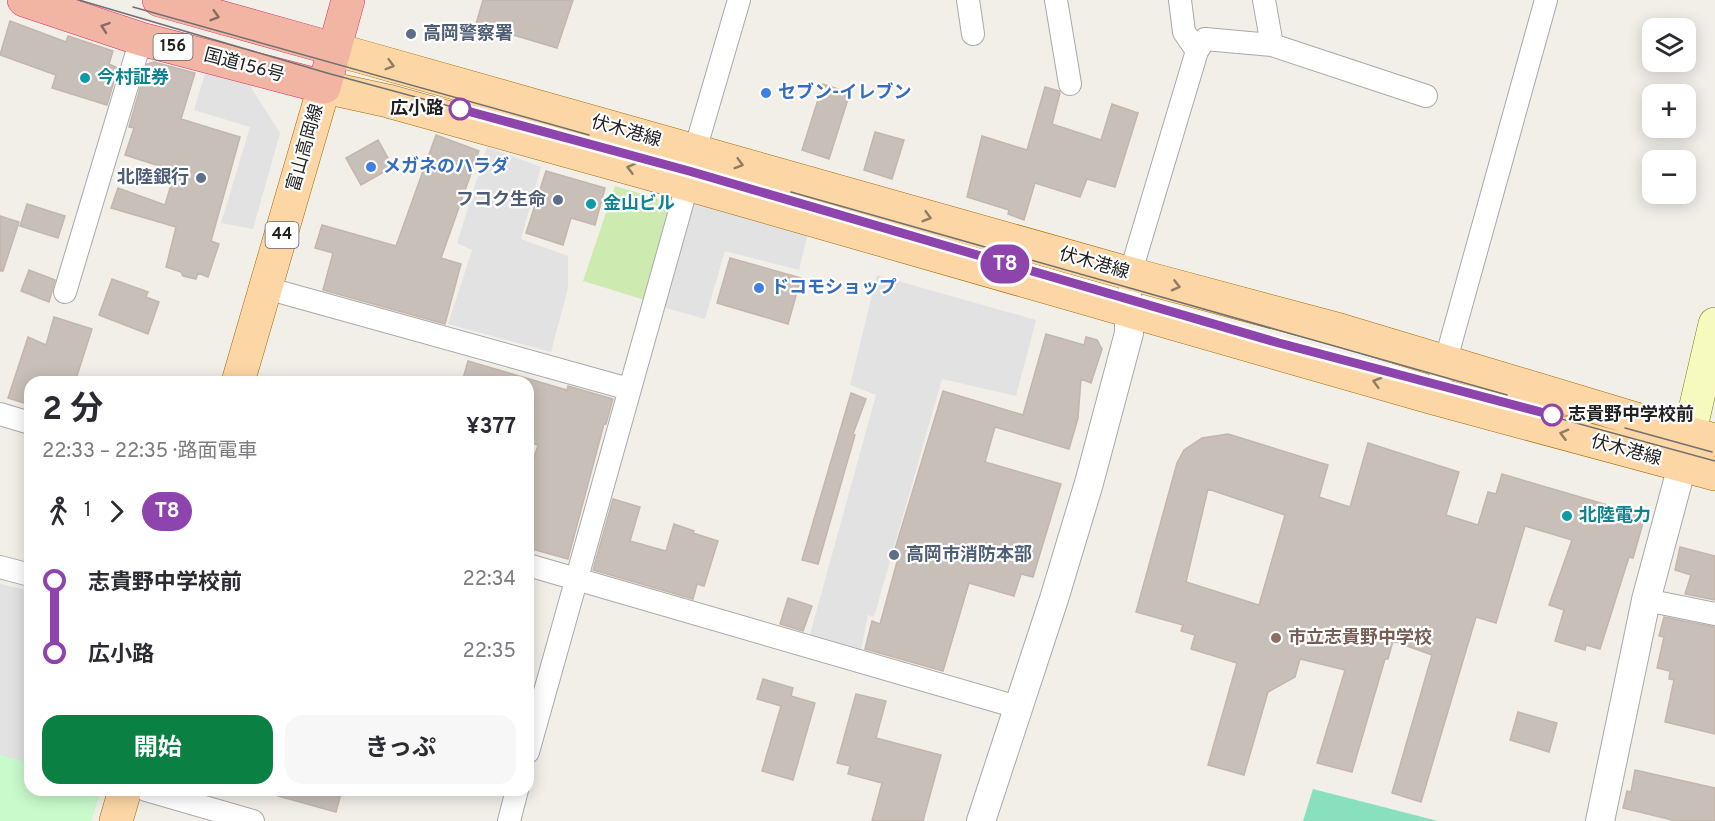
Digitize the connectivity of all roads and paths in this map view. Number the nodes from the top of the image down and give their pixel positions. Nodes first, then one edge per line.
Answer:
1 (24, 0) edge
2 (159, 0) edge
3 (348, 0) edge
4 (739, 0) edge
5 (968, 0) edge
6 (1056, 0) edge
7 (1180, 0) edge
8 (1264, 0) edge
9 (1546, 0) edge
10 (973, 34) dead end
11 (141, 39) junction
12 (1272, 45) junction
13 (334, 49) junction
14 (1197, 51) junction
15 (1070, 84) dead end
16 (324, 87) junction
17 (1426, 96) dead end
18 (695, 151) junction
19 (687, 184) junction
20 (1131, 274) junction
21 (266, 288) junction
22 (65, 292) dead end
23 (1129, 310) junction
24 (1715, 324) edge
25 (1445, 363) junction
26 (240, 376) edge
27 (629, 389) junction
28 (1433, 398) junction
29 (0, 414) edge
30 (24, 421) edge
31 (1695, 447) edge
32 (1715, 474) edge
33 (0, 567) edge
34 (534, 567) edge
35 (24, 573) edge
36 (576, 579) junction
37 (1646, 600) junction
38 (1715, 614) edge
39 (1017, 707) junction
40 (534, 730) edge
41 (123, 796) edge
42 (167, 796) edge
43 (515, 796) edge
44 (116, 821) edge
45 (253, 821) edge
46 (509, 821) edge
47 (981, 821) edge
48 (1600, 821) edge

11 -> 1 highway, 国道156号 / 156
2 -> 13 highway, 156
3 - 13 highway
4 - 18 street
5 - 10 street
6 - 15 street
7 - 14 street
8 - 12 street
9 - 25 street
11 - 16 highway, 国道156号 / 156
11 - 22 street
12 - 14 street
12 - 17 street
13 - 16 highway
13 -> 18 main road, 伏木港線
14 - 20 street
19 -> 16 main road, 伏木港線
16 - 21 main road, 富山高岡線 / 44
18 - 19 street
18 -> 20 main road, 伏木港線
19 - 23 main road, 伏木港線
19 - 27 street
20 - 23 street
20 -> 25 main road, 伏木港線
21 - 26 main road, 富山高岡線 / 44
21 - 27 street
28 -> 23 main road, 伏木港線
23 - 39 street
24 - 31 main road
25 - 28 street
25 - 31 main road, 伏木港線
27 - 36 street
31 -> 28 main road, 伏木港線
29 - 30 street
31 - 32 main road, 伏木港線
31 - 37 street
33 - 35 street
34 - 36 street
36 - 39 street
36 - 40 street
37 - 38 street
37 - 48 street
39 - 47 street
41 - 44 main road
42 - 45 street
43 - 46 street

